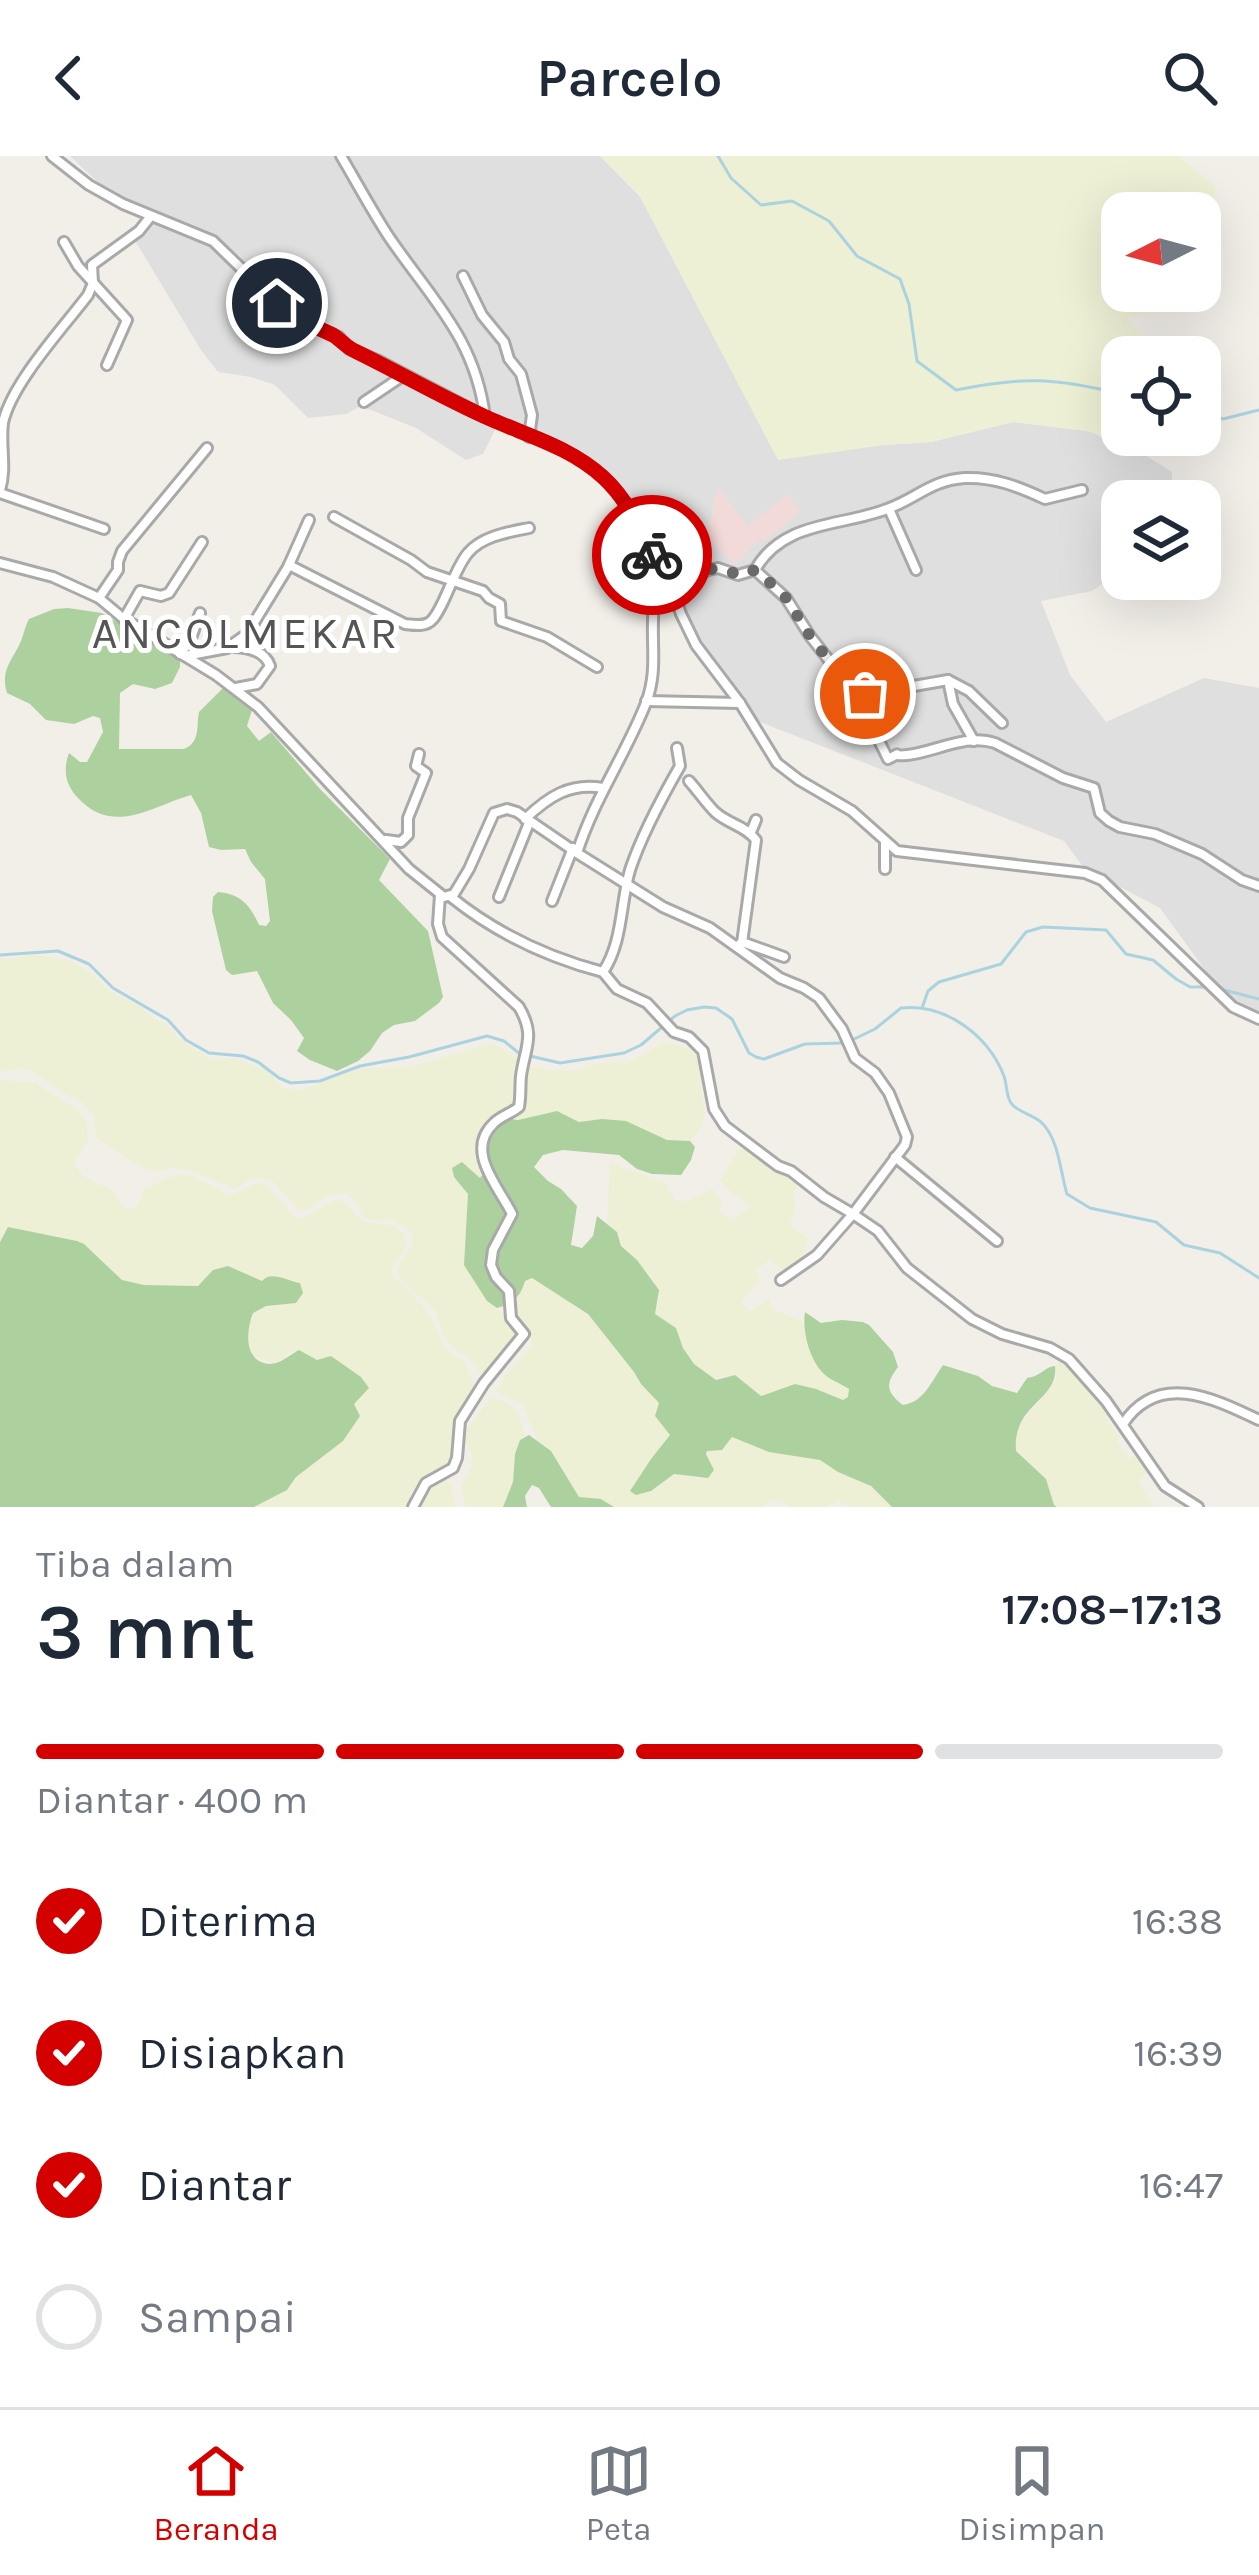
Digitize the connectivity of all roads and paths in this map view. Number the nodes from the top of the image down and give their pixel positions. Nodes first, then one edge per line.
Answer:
1 (341, 156) edge
2 (55, 158) edge
3 (151, 216) junction
4 (64, 242) dead end
5 (463, 276) dead end
6 (93, 283) junction
7 (107, 365) dead end
8 (404, 375) junction
9 (364, 402) dead end
10 (485, 417) junction
11 (1, 427) edge
12 (529, 437) junction
13 (207, 448) dead end
14 (1082, 490) dead end
15 (0, 492) edge
16 (889, 509) junction
17 (334, 517) dead end
18 (309, 520) dead end
19 (529, 528) dead end
20 (104, 530) dead end
21 (202, 542) dead end
22 (0, 563) edge
23 (289, 565) junction
24 (755, 570) junction
25 (916, 570) dead end
26 (668, 577) junction
27 (451, 580) junction
28 (654, 582) junction
29 (99, 598) junction
30 (200, 613) dead end
31 (124, 619) junction
32 (227, 648) junction
33 (182, 655) junction
34 (597, 667) dead end
35 (947, 680) junction
36 (235, 688) junction
37 (857, 696) junction
38 (646, 701) junction
39 (740, 703) junction
40 (1002, 723) dead end
41 (974, 741) junction
42 (677, 748) dead end
43 (419, 754) dead end
44 (689, 782) dead end
45 (603, 788) junction
46 (755, 820) dead end
47 (527, 821) junction
48 (751, 832) junction
49 (384, 840) junction
50 (885, 840) junction
51 (575, 850) junction
52 (885, 869) dead end
53 (626, 884) junction
54 (1259, 886) edge
55 (445, 896) junction
56 (499, 897) dead end
57 (552, 902) dead end
58 (738, 945) junction
59 (784, 957) dead end
60 (603, 972) junction
61 (1259, 1019) edge
62 (895, 1157) junction
63 (853, 1214) junction
64 (997, 1241) dead end
65 (781, 1280) dead end
66 (1259, 1420) edge
67 (1123, 1424) junction
68 (413, 1507) edge
69 (1198, 1507) edge

1 - 10 street
2 - 3 street
3 - 6 street
3 - 8 street
4 - 6 street
5 - 12 street
6 - 7 street
6 - 11 street
8 - 9 street
8 - 10 street
10 - 12 street
11 - 15 street
12 - 28 street
13 - 29 street
14 - 16 street
15 - 20 street
16 - 24 street
16 - 25 street
17 - 27 street
18 - 23 street
19 - 27 street
21 - 31 street
22 - 29 street
23 - 27 street
23 - 32 street
24 - 26 street
24 - 37 street
26 - 28 street
26 - 39 street
27 - 34 street
28 - 38 street
29 - 31 street
30 - 33 street
31 - 33 street
32 - 33 street
32 - 36 street
33 - 36 street
35 - 37 street
35 - 40 street
35 - 41 street
36 - 49 street
37 - 41 street
38 - 39 street
38 - 45 street
39 - 50 street
41 - 54 street
42 - 53 street
43 - 49 street
44 - 48 street
45 - 47 street
45 - 51 street
46 - 48 street
47 - 51 street
47 - 55 street
47 - 56 street
48 - 58 street
49 - 55 street
50 - 52 street
50 - 61 street
51 - 53 street
51 - 57 street
53 - 58 street
53 - 60 street
55 - 60 street
55 - 68 street
58 - 59 street
58 - 62 street
60 - 63 street
62 - 63 street
62 - 64 street
63 - 65 street
63 - 67 street
66 - 67 street
67 - 69 street

